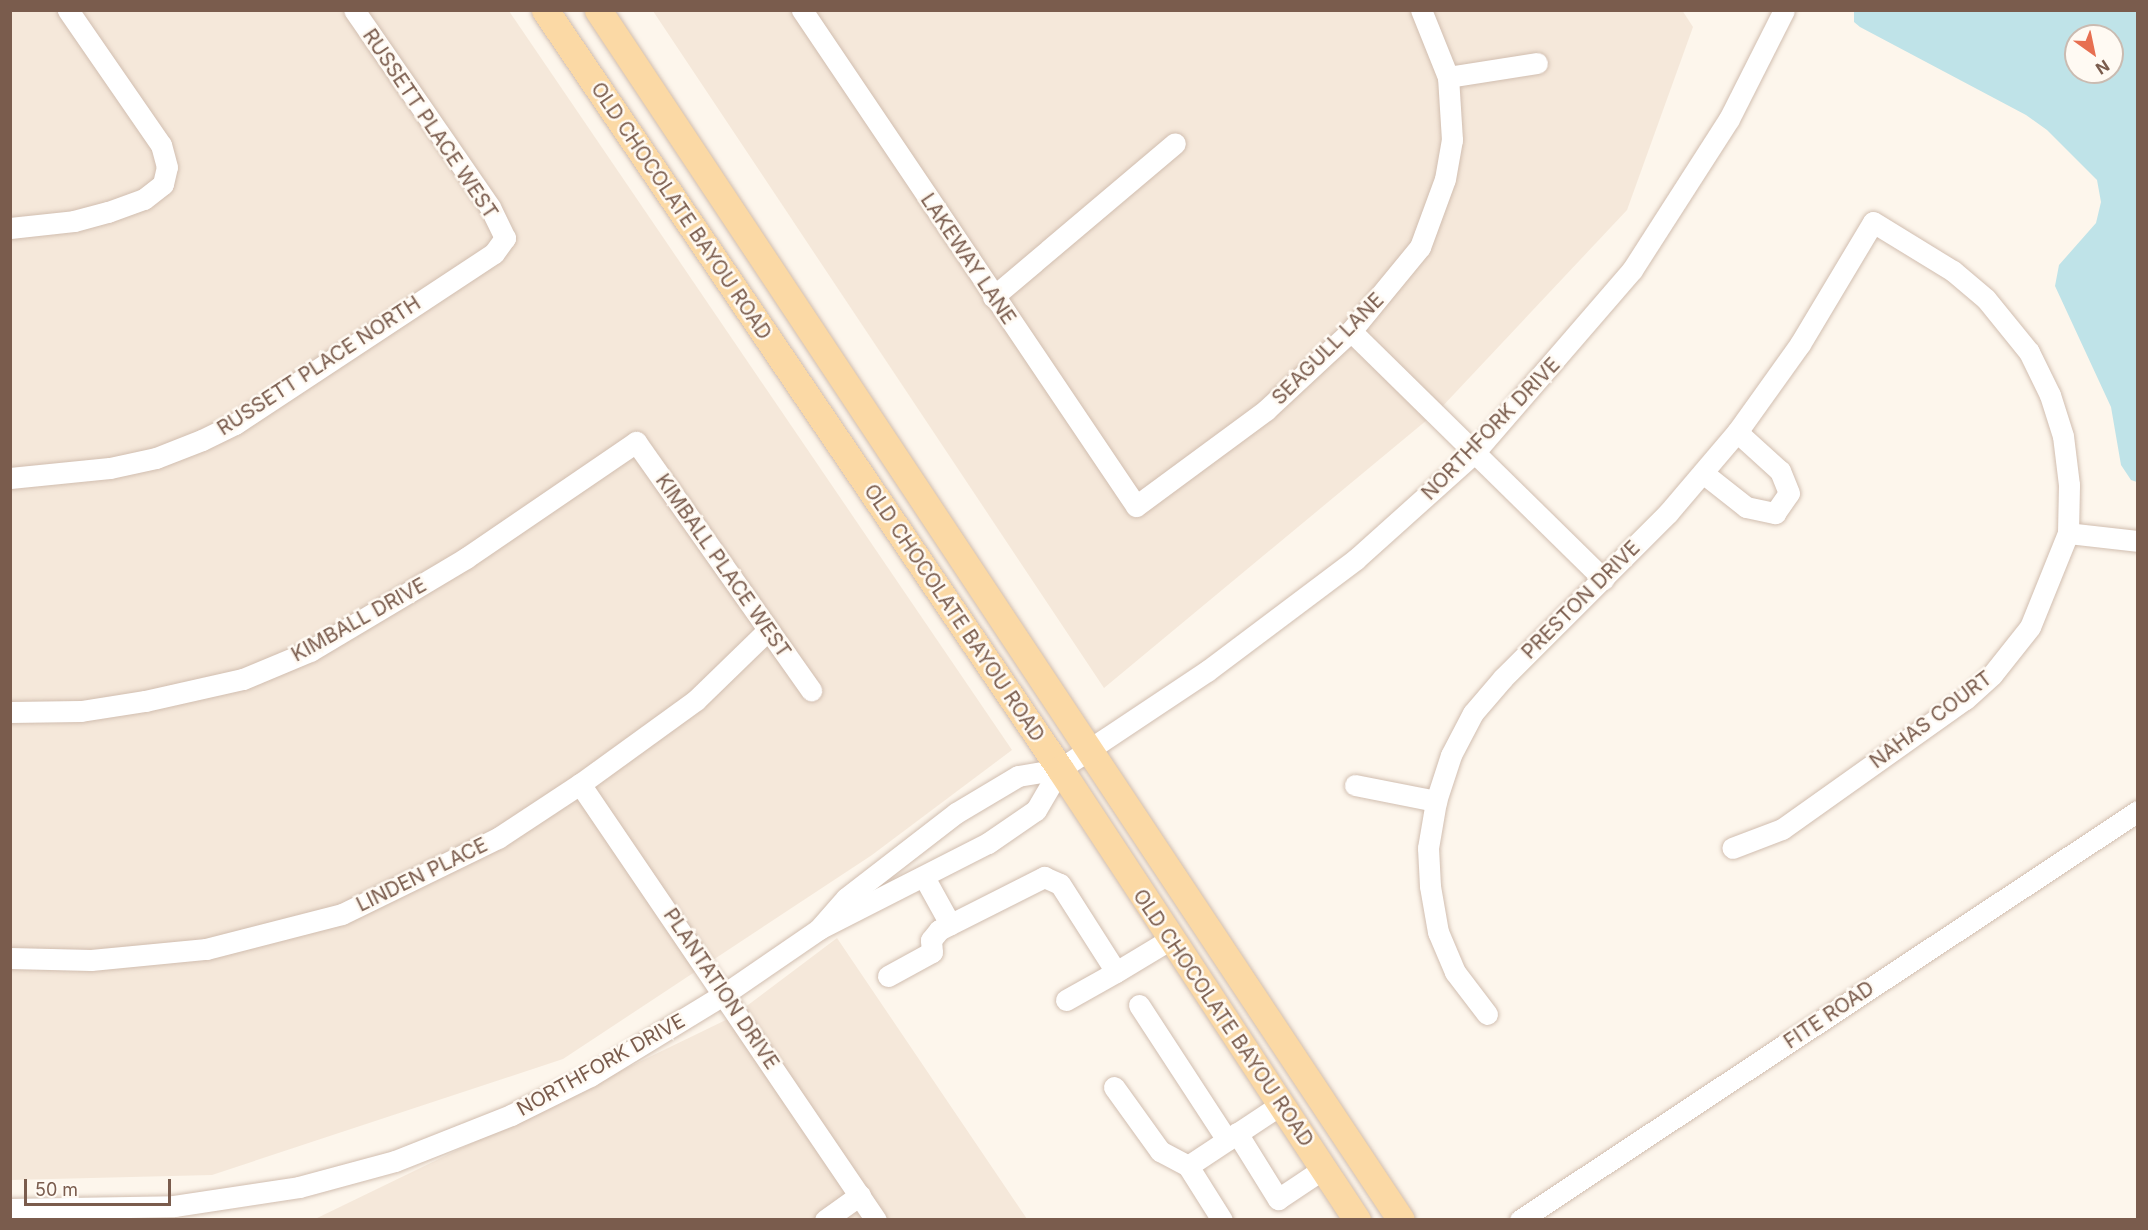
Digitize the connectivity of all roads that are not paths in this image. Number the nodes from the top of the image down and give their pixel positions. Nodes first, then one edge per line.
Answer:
1 (68, 10) edge
2 (354, 10) edge
3 (545, 10) edge
4 (598, 10) edge
5 (802, 10) edge
6 (1421, 10) edge
7 (1784, 10) edge
8 (1537, 63) dead end
9 (1448, 77) junction
10 (1175, 143) dead end
11 (10, 228) edge
12 (505, 238) joint
13 (993, 297) junction
14 (1351, 332) junction
15 (1737, 432) junction
16 (636, 441) joint
17 (1474, 453) junction
18 (1703, 473) junction
19 (10, 478) edge
20 (1136, 506) joint
21 (2068, 533) junction
22 (2138, 541) edge
23 (1603, 579) junction
24 (768, 630) junction
25 (811, 690) dead end
26 (10, 712) edge
27 (1090, 749) junction
28 (1060, 769) junction
29 (580, 784) junction
30 (1355, 786) dead end
31 (1436, 801) junction
32 (2138, 811) edge
33 (1732, 848) dead end
34 (929, 875) junction
35 (955, 922) junction
36 (819, 929) junction
37 (1169, 940) junction
38 (10, 958) edge
39 (1116, 972) junction
40 (888, 976) dead end
41 (726, 993) junction
42 (1066, 1000) dead end
43 (1139, 1005) dead end
44 (1487, 1014) dead end
45 (1114, 1087) dead end
46 (1280, 1105) junction
47 (1232, 1137) junction
48 (1188, 1166) junction
49 (1323, 1169) junction
50 (860, 1195) junction
51 (10, 1209) edge
52 (825, 1220) edge
53 (876, 1220) edge
54 (1222, 1220) edge
55 (1357, 1220) edge
56 (1401, 1220) edge
57 (1520, 1220) edge

1 - 11 street
2 - 12 street, RUSSETT PLACE WEST
3 - 28 main road, OLD CHOCOLATE BAYOU ROAD
4 - 27 main road, OLD CHOCOLATE BAYOU ROAD
5 - 13 street, LAKEWAY LANE
6 - 9 street, SEAGULL LANE
7 - 17 street, NORTHFORK DRIVE
8 - 9 street
9 - 14 street, SEAGULL LANE
10 - 13 street
12 - 19 street, RUSSETT PLACE NORTH
13 - 20 street, LAKEWAY LANE
14 - 17 street
14 - 20 street, SEAGULL LANE
15 - 18 street, PRESTON DRIVE
15 - 18 street
15 - 21 street, PRESTON DRIVE
16 - 24 street, KIMBALL PLACE WEST
16 - 26 street, KIMBALL DRIVE
17 - 23 street
17 - 27 street, NORTHFORK DRIVE
18 - 23 street, PRESTON DRIVE
21 - 22 street
21 - 33 street, NAHAS COURT
23 - 31 street, PRESTON DRIVE
24 - 25 street, KIMBALL PLACE WEST
24 - 29 street, LINDEN PLACE
27 - 28 street, NORTHFORK DRIVE
27 - 56 main road, OLD CHOCOLATE BAYOU ROAD
28 - 34 street, NORTHFORK DRIVE
28 - 36 street, NORTHFORK DRIVE
28 - 37 main road, OLD CHOCOLATE BAYOU ROAD
29 - 38 street, LINDEN PLACE
29 - 41 street, PLANTATION DRIVE
30 - 31 street
31 - 44 street, PRESTON DRIVE
32 - 57 street, FITE ROAD
34 - 35 street
34 - 36 street, NORTHFORK DRIVE
35 - 39 street
35 - 40 street
36 - 41 street, NORTHFORK DRIVE
37 - 39 street
37 - 46 main road, OLD CHOCOLATE BAYOU ROAD
39 - 42 street
41 - 50 street, PLANTATION DRIVE
41 - 51 street, NORTHFORK DRIVE
43 - 47 street
45 - 48 street
46 - 47 street
46 - 49 main road, OLD CHOCOLATE BAYOU ROAD
47 - 48 street
47 - 49 street
48 - 54 street
49 - 55 main road, OLD CHOCOLATE BAYOU ROAD
50 - 52 street
50 - 53 street, PLANTATION DRIVE

